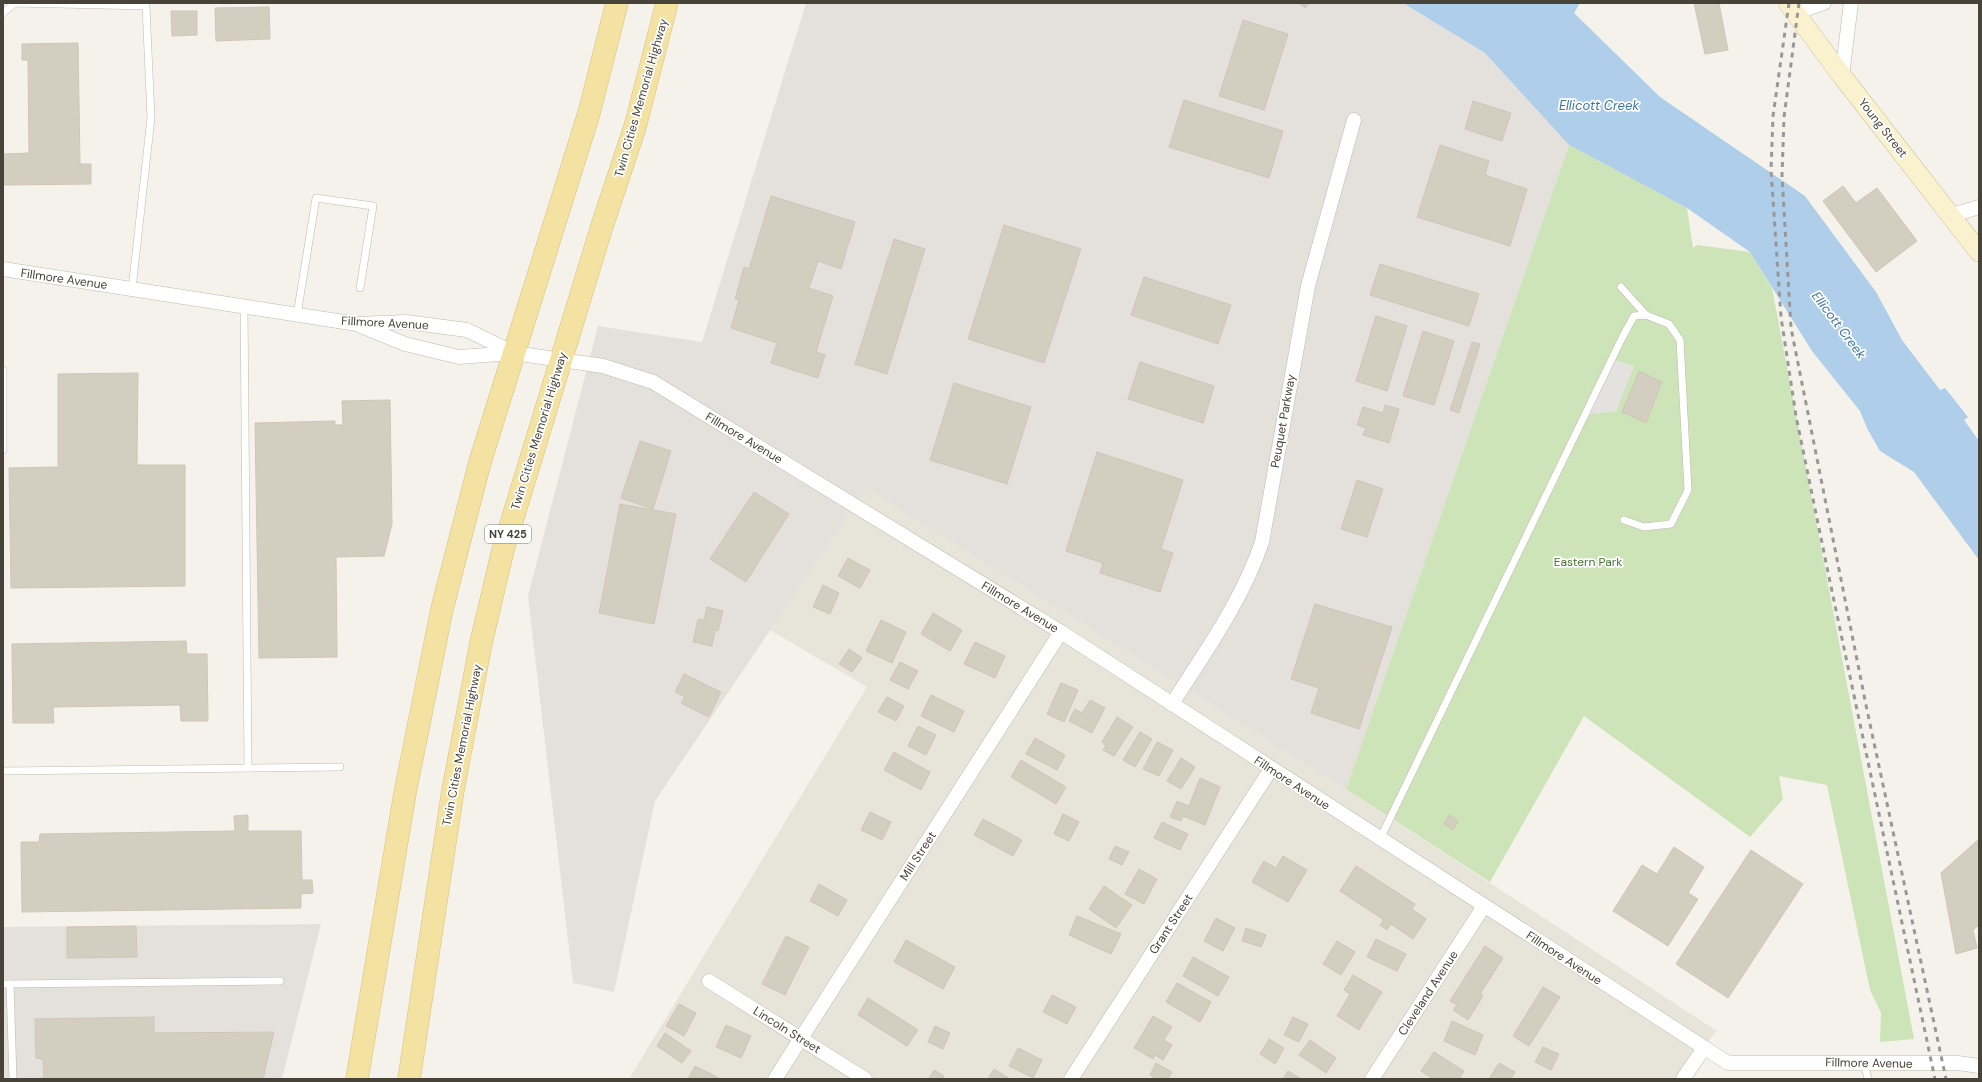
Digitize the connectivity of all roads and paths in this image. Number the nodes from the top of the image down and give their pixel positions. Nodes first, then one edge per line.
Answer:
1 (617, 3) edge
2 (667, 3) edge
3 (1824, 3) edge
4 (1851, 3) edge
5 (1792, 8) edge
6 (3, 13) edge
7 (1842, 76) junction
8 (1354, 120) dead end
9 (1979, 207) edge
10 (1952, 215) junction
11 (1979, 252) edge
12 (3, 270) edge
13 (1621, 287) dead end
14 (360, 288) dead end
15 (132, 289) junction
16 (244, 306) junction
17 (297, 314) junction
18 (1646, 315) junction
19 (357, 324) junction
20 (514, 353) junction
21 (562, 360) junction
22 (3, 370) edge
23 (3, 450) edge
24 (1624, 520) dead end
25 (1061, 632) junction
26 (1172, 704) junction
27 (340, 767) dead end
28 (248, 768) junction
29 (1270, 769) junction
30 (3, 772) edge
31 (1380, 839) junction
32 (1484, 906) junction
33 (280, 981) dead end
34 (709, 981) dead end
35 (7, 984) edge
36 (801, 1038) junction
37 (1704, 1048) junction
38 (1864, 1063) junction
39 (1979, 1066) edge
40 (13, 1079) edge
41 (357, 1079) edge
42 (409, 1079) edge
43 (775, 1079) edge
44 (865, 1079) edge
45 (1071, 1079) edge
46 (1372, 1079) edge
47 (1683, 1079) edge
48 (1868, 1079) edge

1 - 20 main road
2 - 21 main road, Twin Cities Memorial Highway / NY 425
3 - 5 street
4 - 7 street
5 - 7 street, Young Street
6 - 15 lane
7 - 10 street, Young Street
8 - 26 street, Peuquet Parkway
9 - 10 street
10 - 11 street, Young Street
12 - 15 street, Fillmore Avenue
13 - 18 lane
14 - 17 lane
15 - 16 street, Fillmore Avenue
16 - 17 street, Fillmore Avenue
16 - 28 lane
17 - 19 street, Fillmore Avenue
18 - 24 lane
18 - 31 lane
19 - 20 street
19 - 20 street, Fillmore Avenue
20 - 21 street, Fillmore Avenue
20 - 41 main road
21 - 25 street, Fillmore Avenue
21 - 42 main road, Twin Cities Memorial Highway / NY 425
22 - 23 lane
25 - 26 street, Fillmore Avenue
25 - 36 street, Mill Street
26 - 29 street, Fillmore Avenue
27 - 28 lane
28 - 30 lane
29 - 31 street, Fillmore Avenue
29 - 45 street, Grant Street
31 - 32 street, Fillmore Avenue
32 - 37 street, Fillmore Avenue
32 - 46 street, Cleveland Avenue
33 - 35 lane
34 - 36 street, Lincoln Street
35 - 40 lane
36 - 43 street, Mill Street
36 - 44 street, Lincoln Street
37 - 38 street, Fillmore Avenue
37 - 47 street
38 - 39 street, Fillmore Avenue
38 - 48 lane

